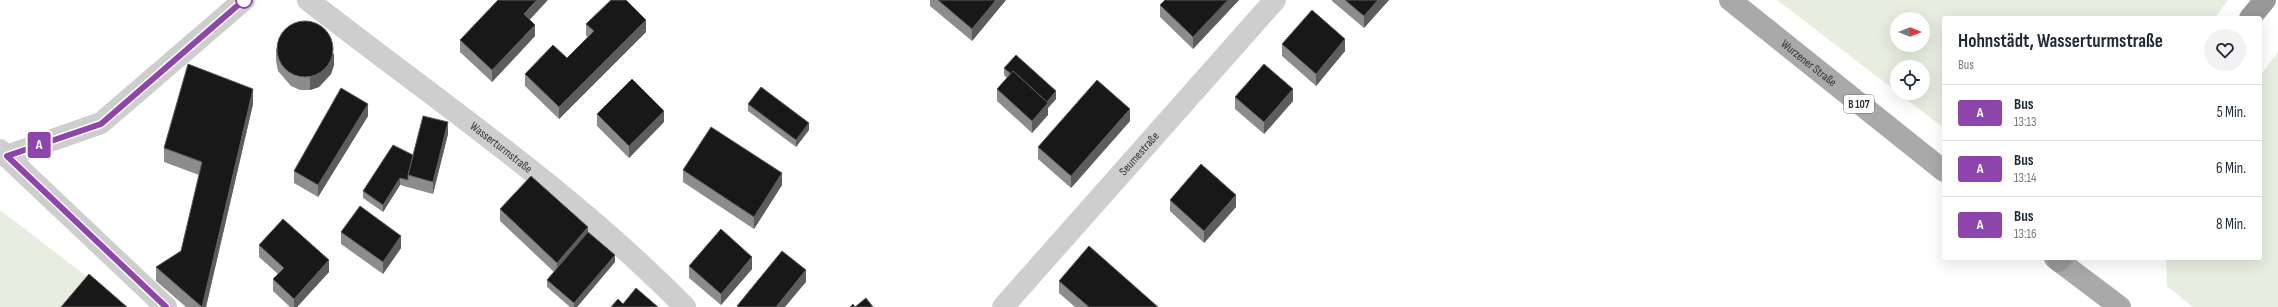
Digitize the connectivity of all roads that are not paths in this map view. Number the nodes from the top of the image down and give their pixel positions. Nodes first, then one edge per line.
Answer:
1 (244, 0) edge
2 (308, 0) edge
3 (1275, 0) edge
4 (1730, 0) edge
5 (2265, 0) edge
6 (2252, 16) edge
7 (3, 153) edge
8 (1942, 169) edge
9 (2059, 260) edge
10 (1006, 306) edge
11 (166, 307) edge
12 (685, 307) edge
13 (2120, 307) edge

1 - 7 street
2 - 12 street, Wasserturmstraße
3 - 10 street, Seumestraße
4 - 8 main road, Wurzener Straße / B 107
5 - 6 highway
7 - 11 street
9 - 13 main road

